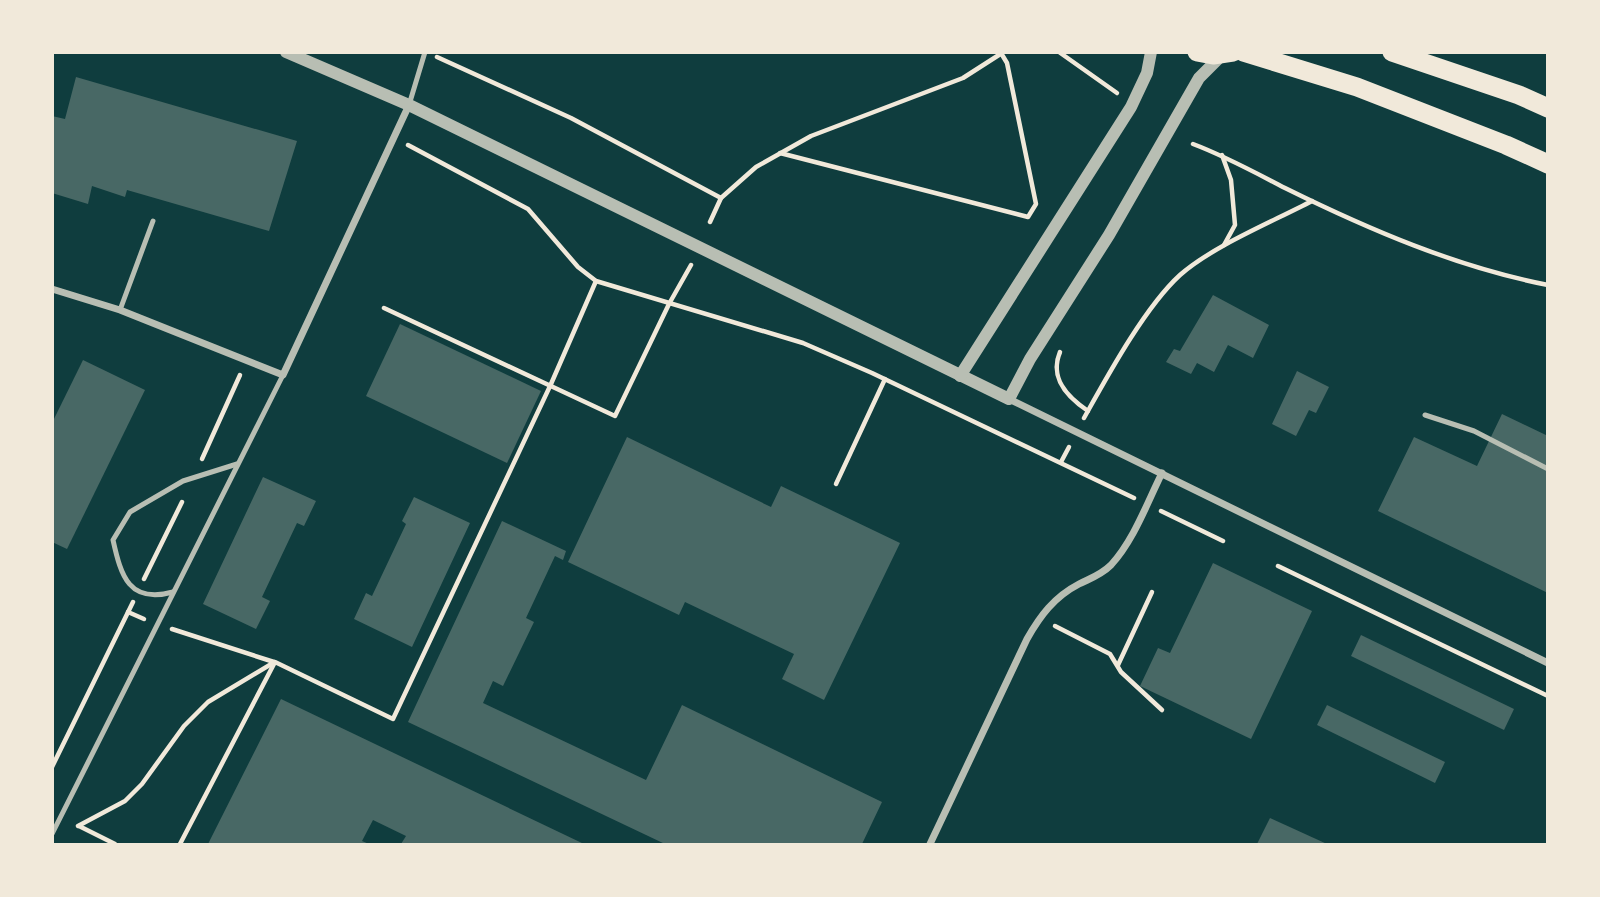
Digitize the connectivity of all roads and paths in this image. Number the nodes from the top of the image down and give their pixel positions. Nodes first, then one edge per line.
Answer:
1 (286, 52) edge
2 (426, 52) edge
3 (1059, 52) edge
4 (1151, 52) edge
5 (1197, 52) edge
6 (1243, 52) edge
7 (1392, 52) edge
8 (1002, 53) edge
9 (1227, 54) edge
10 (1117, 93) dead end
11 (409, 105) junction
12 (1548, 108) edge
13 (394, 138) junction
14 (1193, 144) dead end
15 (780, 153) junction
16 (1222, 155) junction
17 (1548, 164) edge
18 (721, 198) junction
19 (1312, 200) junction
20 (153, 221) dead end
21 (710, 222) dead end
22 (1224, 246) junction
23 (691, 265) dead end
24 (596, 281) junction
25 (1548, 285) edge
26 (52, 289) edge
27 (669, 304) junction
28 (384, 308) dead end
29 (120, 310) junction
30 (1062, 347) dead end
31 (246, 361) junction
32 (283, 375) junction
33 (960, 376) junction
34 (885, 379) junction
35 (551, 384) junction
36 (1009, 399) junction
37 (1088, 411) junction
38 (1425, 415) dead end
39 (1076, 433) junction
40 (1061, 462) junction
41 (237, 464) junction
42 (1548, 469) edge
43 (1162, 473) junction
44 (193, 478) junction
45 (836, 484) dead end
46 (1146, 504) junction
47 (1223, 541) dead end
48 (1278, 566) dead end
49 (138, 592) junction
50 (173, 592) junction
51 (1152, 592) dead end
52 (128, 612) junction
53 (1038, 619) junction
54 (157, 624) junction
55 (275, 662) junction
56 (1548, 663) edge
57 (1118, 665) junction
58 (1548, 696) edge
59 (1162, 710) dead end
60 (52, 767) edge
61 (60, 817) junction
62 (78, 826) junction
63 (52, 834) edge
64 (115, 845) edge
65 (180, 845) edge
66 (930, 845) edge

1 - 11 street
2 - 11 lane
2 - 18 path
3 - 10 path
4 - 33 street
5 - 9 highway
6 - 17 highway
7 - 12 highway
8 - 15 path
8 - 15 path
9 - 36 street
11 - 13 street
11 - 33 street
13 - 24 path
13 - 32 street
14 - 16 path
15 - 18 path
16 - 19 path
16 - 22 path
18 - 21 path
19 - 22 path
19 - 25 path
20 - 29 lane
22 - 37 path
23 - 27 path
24 - 27 path
24 - 35 path
26 - 29 street
27 - 34 path
27 - 35 path
28 - 35 path
29 - 31 street
30 - 37 path
31 - 32 street
31 - 44 path
32 - 41 lane
33 - 36 street
34 - 40 path
34 - 45 path
35 - 55 path
36 - 39 street
37 - 39 path
38 - 42 lane
39 - 40 path
39 - 43 street
40 - 46 path
41 - 44 lane
41 - 50 lane
43 - 46 street
43 - 56 street
44 - 49 path
44 - 49 lane
46 - 47 path
46 - 53 street
48 - 58 path
49 - 50 lane
49 - 52 path
50 - 54 lane
51 - 57 path
52 - 54 path
52 - 60 path
53 - 57 path
53 - 66 street
54 - 55 path
54 - 61 lane
55 - 62 path
55 - 65 path
57 - 59 path
61 - 62 path
61 - 63 lane
62 - 64 path

